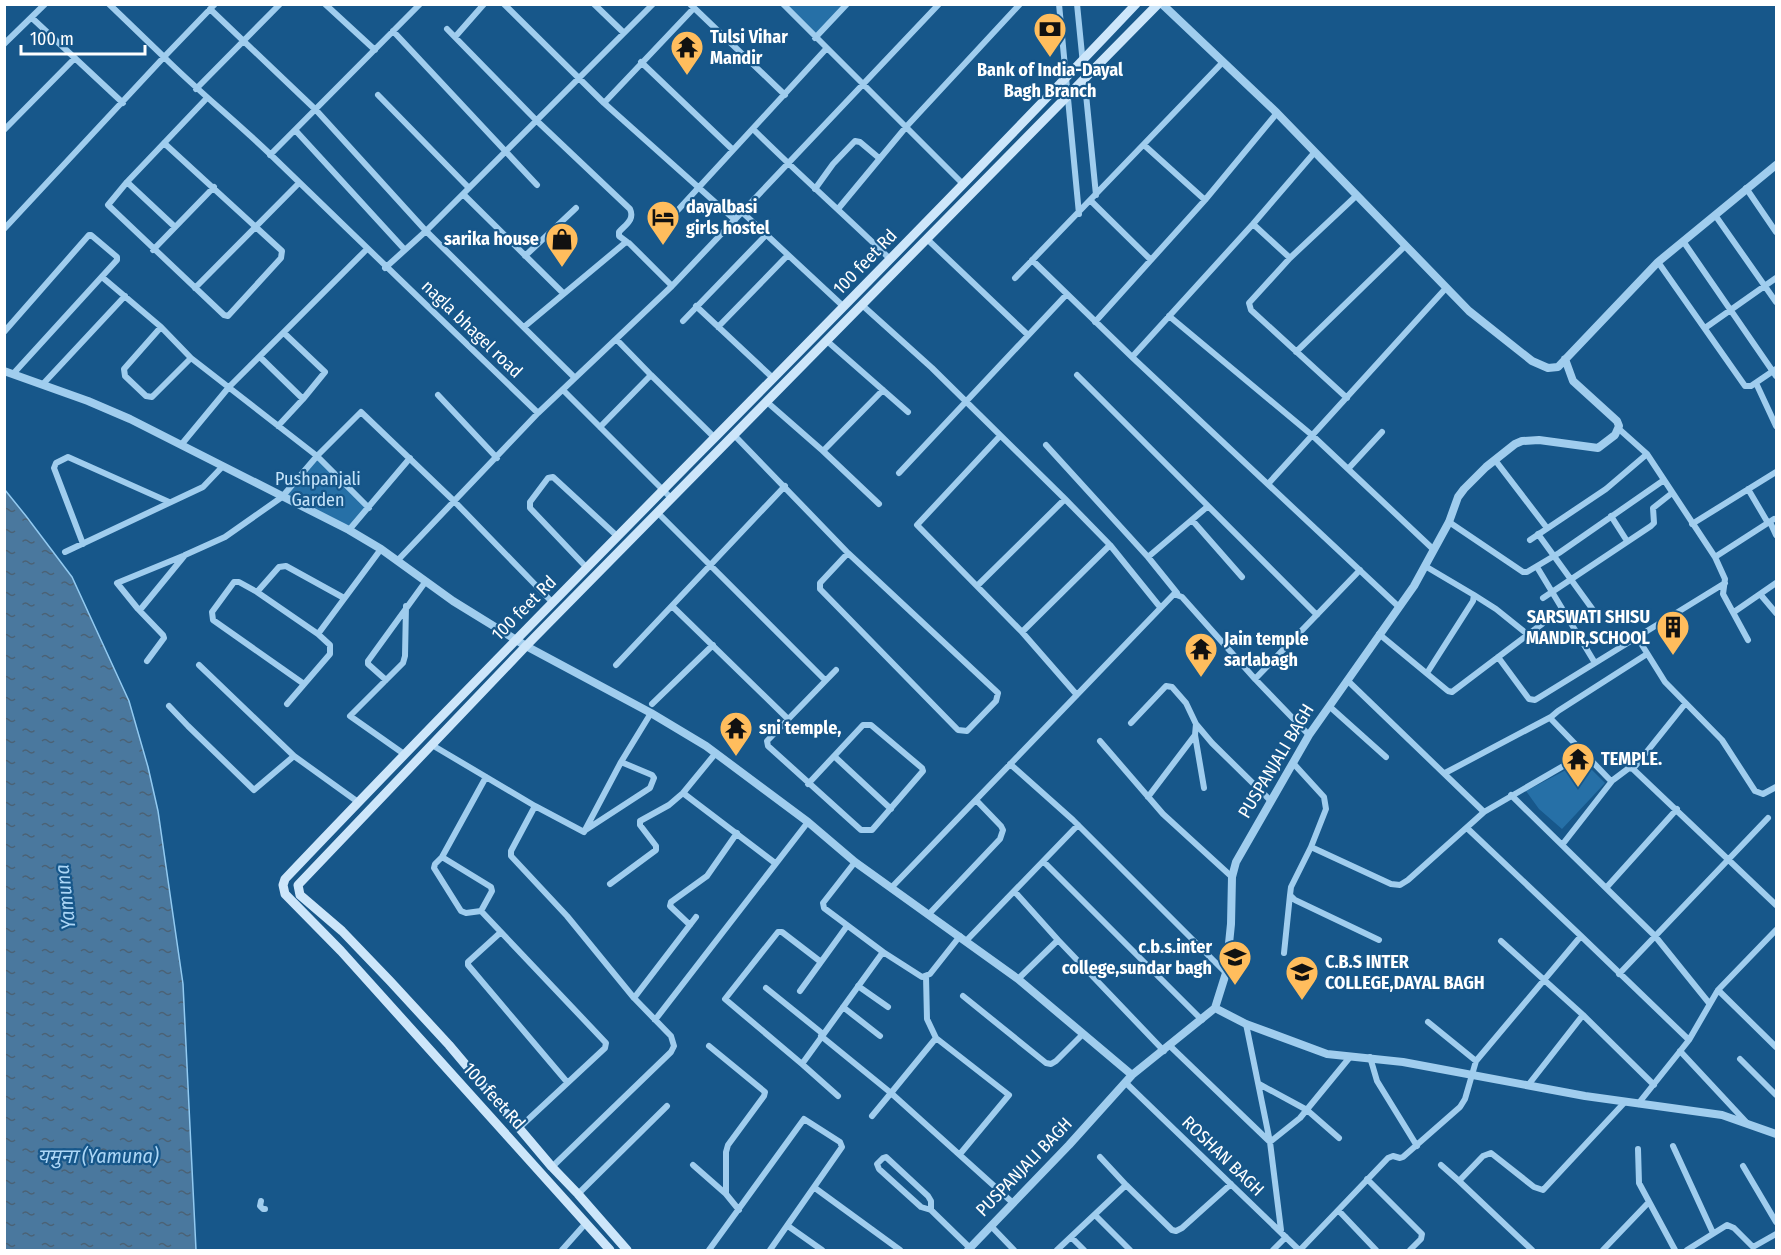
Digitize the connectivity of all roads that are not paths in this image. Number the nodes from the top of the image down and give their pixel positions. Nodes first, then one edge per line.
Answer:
1 (45, 4) edge
2 (109, 4) edge
3 (280, 4) edge
4 (325, 4) edge
5 (408, 4) edge
6 (420, 4) edge
7 (484, 4) edge
8 (504, 4) edge
9 (594, 4) edge
10 (653, 4) edge
11 (783, 4) edge
12 (847, 4) edge
13 (939, 4) edge
14 (1020, 4) edge
15 (1059, 4) edge
16 (1077, 4) edge
17 (1136, 4) edge
18 (1160, 4) edge
19 (692, 6) edge
20 (212, 7) edge
21 (414, 10) junction
22 (32, 18) junction
23 (447, 29) dead end
24 (393, 31) junction
25 (624, 33) junction
26 (454, 37) junction
27 (815, 38) junction
28 (244, 41) junction
29 (4, 44) edge
30 (826, 49) junction
31 (375, 50) junction
32 (164, 57) junction
33 (75, 58) junction
34 (1082, 61) junction
35 (641, 62) junction
36 (1222, 63) junction
37 (1067, 77) junction
38 (579, 78) junction
39 (1083, 81) junction
40 (862, 83) junction
41 (196, 89) junction
42 (378, 95) dead end
43 (785, 95) junction
44 (1069, 95) junction
45 (206, 99) junction
46 (123, 103) junction
47 (604, 103) junction
48 (316, 110) junction
49 (1277, 113) junction
50 (536, 120) junction
51 (906, 127) junction
52 (753, 129) junction
53 (4, 130) edge
54 (296, 130) junction
55 (164, 143) junction
56 (1144, 145) junction
57 (732, 149) junction
58 (506, 152) junction
59 (1314, 153) junction
60 (270, 155) junction
61 (879, 158) junction
62 (787, 163) junction
63 (1776, 165) edge
64 (127, 182) junction
65 (299, 183) junction
66 (963, 184) junction
67 (537, 185) dead end
68 (214, 187) junction
69 (700, 187) junction
70 (469, 188) junction
71 (1746, 188) junction
72 (815, 189) junction
73 (463, 194) junction
74 (1096, 195) junction
75 (1356, 196) junction
76 (1205, 200) junction
77 (1090, 201) junction
78 (576, 208) dead end
79 (838, 209) junction
80 (742, 212) junction
81 (1079, 214) junction
82 (1714, 215) junction
83 (735, 220) junction
84 (666, 223) dead end
85 (1253, 224) junction
86 (175, 227) junction
87 (256, 227) junction
88 (4, 229) edge
89 (426, 231) junction
90 (1776, 232) edge
91 (766, 235) junction
92 (927, 239) junction
93 (1683, 241) junction
94 (627, 242) junction
95 (1405, 246) junction
96 (367, 249) junction
97 (153, 250) junction
98 (405, 250) junction
99 (788, 255) junction
100 (525, 256) junction
101 (1290, 258) junction
102 (890, 259) junction
103 (1032, 260) junction
104 (1150, 260) junction
105 (1658, 262) junction
106 (385, 268) junction
107 (102, 277) junction
108 (1015, 278) dead end
109 (1776, 278) edge
110 (672, 286) junction
111 (1765, 286) junction
112 (195, 288) junction
113 (1446, 288) junction
114 (563, 293) junction
115 (1067, 294) junction
116 (125, 296) junction
117 (1776, 302) edge
118 (862, 305) junction
119 (696, 306) junction
120 (844, 307) junction
121 (1731, 310) junction
122 (1169, 316) junction
123 (683, 321) dead end
124 (1095, 321) junction
125 (160, 327) junction
126 (524, 327) junction
127 (718, 327) junction
128 (1706, 328) junction
129 (4, 332) edge
130 (284, 333) junction
131 (1028, 335) junction
132 (617, 340) junction
133 (827, 341) junction
134 (1296, 352) junction
135 (260, 357) junction
136 (1132, 357) junction
137 (191, 358) junction
138 (1565, 360) junction
139 (9, 372) edge
140 (1775, 372) edge
141 (651, 375) junction
142 (1077, 375) dead end
143 (575, 378) junction
144 (774, 379) junction
145 (1756, 383) junction
146 (43, 384) junction
147 (229, 387) junction
148 (563, 390) junction
149 (883, 390) junction
150 (438, 395) dead end
151 (1347, 398) junction
152 (303, 399) junction
153 (767, 402) junction
154 (966, 402) junction
155 (908, 412) dead end
156 (538, 413) junction
157 (278, 426) junction
158 (1776, 426) edge
159 (600, 427) junction
160 (1619, 429) junction
161 (1382, 432) dead end
162 (735, 436) junction
163 (1000, 436) junction
164 (1313, 436) junction
165 (715, 438) junction
166 (181, 445) junction
167 (1046, 445) dead end
168 (823, 451) junction
169 (1647, 454) junction
170 (317, 456) junction
171 (410, 458) junction
172 (497, 458) junction
173 (1495, 460) junction
174 (223, 466) junction
175 (1348, 470) junction
176 (1776, 472) edge
177 (899, 473) dead end
178 (1664, 480) junction
179 (1269, 484) junction
180 (785, 486) junction
181 (1748, 489) junction
182 (664, 491) junction
183 (1672, 493) junction
184 (282, 497) junction
185 (672, 499) junction
186 (1065, 499) junction
187 (454, 501) junction
188 (169, 502) junction
189 (879, 504) dead end
190 (1208, 507) junction
191 (369, 508) junction
192 (658, 513) junction
193 (1611, 516) junction
194 (1192, 520) junction
195 (1770, 521) junction
196 (1449, 522) junction
197 (1692, 524) junction
198 (1547, 528) junction
199 (349, 530) junction
200 (1538, 534) junction
201 (1776, 535) edge
202 (617, 536) junction
203 (1530, 540) dead end
204 (1627, 541) junction
205 (83, 544) junction
206 (1110, 545) junction
207 (381, 549) junction
208 (1434, 550) junction
209 (65, 552) dead end
210 (848, 553) junction
211 (185, 555) junction
212 (1554, 556) junction
213 (1715, 556) junction
214 (1148, 557) junction
215 (398, 560) junction
216 (710, 565) junction
217 (1425, 566) junction
218 (1537, 567) junction
219 (587, 568) junction
220 (1360, 570) junction
221 (1242, 577) dead end
222 (1571, 578) junction
223 (426, 581) junction
224 (1725, 583) junction
225 (1776, 583) edge
226 (977, 586) junction
227 (1553, 591) junction
228 (257, 592) junction
229 (1177, 593) junction
230 (1760, 594) junction
231 (1474, 595) junction
232 (344, 598) junction
233 (1543, 598) dead end
234 (553, 603) junction
235 (406, 606) junction
236 (672, 606) junction
237 (1160, 607) junction
238 (1399, 607) junction
239 (140, 610) junction
240 (1734, 612) junction
241 (1776, 613) edge
242 (1596, 614) dead end
243 (1317, 615) junction
244 (1542, 624) dead end
245 (1022, 632) junction
246 (318, 634) junction
247 (1380, 634) junction
248 (1527, 634) junction
249 (1637, 637) junction
250 (517, 639) junction
251 (1748, 640) dead end
252 (713, 645) junction
253 (526, 646) junction
254 (1647, 654) junction
255 (1497, 657) junction
256 (147, 661) dead end
257 (1595, 663) junction
258 (199, 665) dead end
259 (616, 665) dead end
260 (836, 670) dead end
261 (1427, 673) junction
262 (1255, 679) junction
263 (386, 680) junction
264 (825, 680) junction
265 (1347, 680) junction
266 (304, 684) junction
267 (1077, 694) junction
268 (287, 704) dead end
269 (1685, 704) junction
270 (169, 706) dead end
271 (1329, 706) junction
272 (651, 708) junction
273 (1551, 717) junction
274 (788, 719) junction
275 (1131, 723) dead end
276 (1196, 724) junction
277 (1195, 735) junction
278 (1309, 735) junction
279 (1100, 741) dead end
280 (432, 745) junction
281 (404, 754) junction
282 (715, 754) junction
283 (1584, 754) junction
284 (294, 756) junction
285 (834, 756) junction
286 (1386, 757) dead end
287 (621, 762) junction
288 (1293, 763) junction
289 (1010, 764) junction
290 (1633, 769) junction
291 (1444, 773) junction
292 (486, 777) junction
293 (1612, 781) junction
294 (808, 784) junction
295 (1776, 787) edge
296 (1204, 788) dead end
297 (683, 793) junction
298 (1511, 795) junction
299 (1148, 797) junction
300 (976, 800) junction
301 (1271, 801) junction
302 (358, 802) junction
303 (535, 806) junction
304 (891, 809) junction
305 (1677, 809) junction
306 (1484, 812) junction
307 (1768, 818) dead end
308 (808, 822) junction
309 (1078, 825) junction
310 (1467, 828) junction
311 (584, 832) junction
312 (737, 833) junction
313 (1562, 845) junction
314 (1311, 848) junction
315 (442, 856) junction
316 (1728, 858) junction
317 (855, 862) junction
318 (1044, 862) junction
319 (775, 863) junction
320 (1232, 877) junction
321 (610, 884) dead end
322 (891, 888) junction
323 (1606, 888) junction
324 (1015, 892) junction
325 (1290, 895) junction
326 (1776, 905) edge
327 (481, 911) junction
328 (928, 915) junction
329 (696, 916) dead end
330 (690, 925) junction
331 (847, 926) junction
332 (1776, 930) edge
333 (501, 932) junction
334 (1581, 936) junction
335 (1655, 936) junction
336 (963, 939) junction
337 (1058, 940) junction
338 (1379, 940) dead end
339 (1500, 941) dead end
340 (883, 952) junction
341 (1284, 953) dead end
342 (821, 962) junction
343 (1226, 973) junction
344 (1619, 974) junction
345 (926, 976) junction
346 (1018, 980) junction
347 (1545, 980) junction
348 (858, 986) junction
349 (766, 988) dead end
350 (1718, 990) junction
351 (800, 991) dead end
352 (963, 996) dead end
353 (634, 998) junction
354 (1708, 1003) junction
355 (888, 1007) dead end
356 (843, 1008) junction
357 (1215, 1008) junction
358 (1583, 1015) junction
359 (655, 1020) junction
360 (1202, 1020) junction
361 (1428, 1022) dead end
362 (1246, 1024) junction
363 (1083, 1034) junction
364 (822, 1035) junction
365 (880, 1036) dead end
366 (936, 1038) junction
367 (1689, 1040) junction
368 (709, 1046) dead end
369 (1776, 1047) edge
370 (1167, 1049) junction
371 (1680, 1051) junction
372 (1350, 1057) junction
373 (1370, 1057) junction
374 (1740, 1059) dead end
375 (1476, 1061) junction
376 (802, 1064) junction
377 (1472, 1074) junction
378 (1132, 1075) junction
379 (567, 1082) junction
380 (1126, 1083) junction
381 (1259, 1084) junction
382 (1529, 1084) junction
383 (1653, 1085) junction
384 (891, 1093) junction
385 (1776, 1095) edge
386 (838, 1096) dead end
387 (1624, 1103) junction
388 (1638, 1104) junction
389 (667, 1106) dead end
390 (1307, 1110) junction
391 (872, 1116) dead end
392 (1748, 1123) junction
393 (519, 1128) junction
394 (1776, 1134) edge
395 (1339, 1138) dead end
396 (1270, 1142) junction
397 (1418, 1146) junction
398 (1673, 1146) dead end
399 (1638, 1149) dead end
400 (960, 1154) junction
401 (1100, 1157) dead end
402 (693, 1165) dead end
403 (1442, 1165) dead end
404 (1743, 1166) dead end
405 (552, 1167) junction
406 (1367, 1179) junction
407 (1460, 1181) junction
408 (1231, 1184) junction
409 (1126, 1185) junction
410 (815, 1188) junction
411 (578, 1194) junction
412 (726, 1194) junction
413 (261, 1201) dead end
414 (1013, 1203) junction
415 (1648, 1203) junction
416 (266, 1209) dead end
417 (739, 1210) junction
418 (931, 1210) junction
419 (1339, 1211) junction
420 (1095, 1215) junction
421 (1776, 1222) edge
422 (586, 1223) junction
423 (788, 1226) junction
424 (991, 1226) junction
425 (1713, 1233) junction
426 (1283, 1234) junction
427 (1776, 1234) edge
428 (1071, 1237) junction
429 (969, 1249) edge
430 (1754, 1249) edge
431 (561, 1251) edge
432 (610, 1251) edge
433 (627, 1251) edge
434 (709, 1251) edge
435 (770, 1251) edge
436 (822, 1251) edge
437 (900, 1251) edge
438 (1014, 1251) edge
439 (1057, 1251) edge
440 (1084, 1251) edge
441 (1130, 1251) edge
442 (1273, 1251) edge
443 (1299, 1251) edge
444 (1376, 1251) edge
445 (1410, 1251) edge
446 (1532, 1251) edge
447 (1603, 1251) edge
448 (1675, 1251) edge
449 (1687, 1251) edge

1 - 22 street
2 - 32 street, nagla bhagel road
3 - 28 street
4 - 31 street
5 - 21 street
6 - 21 street
7 - 26 street
8 - 38 street
9 - 25 street
10 - 25 street
11 - 27 street
12 - 27 street
13 - 40 street
14 - 51 street
15 - 37 street
16 - 34 street
17 - 34 main road, 100 feet Rd
18 - 36 street
18 - 39 main road
19 - 35 street
19 - 43 street
20 - 28 street
20 - 32 street
21 - 24 street
22 - 29 street
22 - 33 street
23 - 26 street
24 - 31 street
24 - 58 street
25 - 38 street
26 - 50 street
27 - 30 street
28 - 41 street
28 - 48 street
30 - 40 street
30 - 43 street
31 - 48 street
32 - 41 street, nagla bhagel road
32 - 46 street
33 - 46 street
33 - 53 street
34 - 37 main road, 100 feet Rd
34 - 39 street
35 - 47 street
35 - 57 street
36 - 49 street
36 - 56 street
37 - 44 street
37 - 66 main road, 100 feet Rd
38 - 47 street
38 - 50 street
39 - 44 main road
39 - 74 street
40 - 51 street
40 - 62 street
41 - 45 street, nagla bhagel road
42 - 70 street
43 - 52 street
44 - 81 street
44 - 92 main road
45 - 55 street
45 - 60 street, nagla bhagel road
46 - 88 street
47 - 69 street
48 - 54 street
48 - 89 street
49 - 59 street
49 - 76 street
50 - 58 street
50 - 94 street
51 - 61 street
51 - 66 street
52 - 57 street
52 - 62 street
54 - 60 street
54 - 98 street
55 - 64 street
55 - 68 street
56 - 74 street
56 - 76 street
57 - 69 street
58 - 67 street
58 - 70 street
59 - 75 street
59 - 85 street
60 - 65 street, nagla bhagel road
61 - 72 street
61 - 79 street
62 - 72 street
62 - 80 street
63 - 71 street
64 - 86 street
64 - 97 street
65 - 87 street
65 - 96 street, nagla bhagel road
66 - 102 main road, 100 feet Rd
68 - 86 street
68 - 87 street
69 - 83 street
69 - 84 street
70 - 73 street
71 - 82 street
71 - 90 street
72 - 79 street
73 - 89 street
73 - 100 street
74 - 77 street
75 - 95 street
75 - 101 street
76 - 104 street
77 - 81 street
77 - 104 street
78 - 100 street
79 - 102 street
80 - 83 street
80 - 91 street
81 - 103 street
82 - 93 street
82 - 111 street
83 - 110 street
85 - 101 street
85 - 122 street
86 - 97 street
87 - 112 street
87 - 112 street
89 - 98 street
89 - 126 street
91 - 99 street
91 - 119 street
92 - 118 main road
92 - 131 street
93 - 105 street
93 - 121 street
94 - 110 street
94 - 114 street
95 - 113 street
95 - 134 street
96 - 106 street, nagla bhagel road
96 - 130 street
97 - 112 street
98 - 106 street
99 - 120 street
99 - 127 street
100 - 114 street
101 - 134 street
102 - 120 main road, 100 feet Rd
103 - 108 street
103 - 115 street
104 - 124 street
105 - 128 street
105 - 138 street
106 - 156 street, nagla bhagel road
107 - 116 street
107 - 129 street
107 - 139 street
109 - 111 street
110 - 132 street
111 - 117 street
111 - 121 street
113 - 138 street
113 - 151 street
114 - 126 street
115 - 124 street
115 - 131 street
116 - 125 street
116 - 146 street
118 - 133 main road
118 - 154 street
119 - 123 street
119 - 127 street
120 - 144 main road, 100 feet Rd
121 - 128 street
121 - 140 street
122 - 136 street
122 - 164 street
124 - 136 street
125 - 137 street
125 - 137 street
126 - 143 street
127 - 144 street
128 - 145 street
130 - 135 street
130 - 152 street
131 - 154 street
132 - 141 street
132 - 143 street
133 - 149 street
133 - 153 main road
134 - 151 street
135 - 147 street
135 - 152 street
136 - 179 street
137 - 147 street
138 - 160 street
139 - 146 street
140 - 145 street
141 - 159 street
141 - 165 street
142 - 190 street
143 - 148 street
144 - 165 main road, 100 feet Rd
145 - 158 street
146 - 166 street
147 - 157 street
147 - 166 street
148 - 156 street
148 - 159 street
149 - 155 street
149 - 168 street
150 - 172 street
151 - 164 street
152 - 157 street
153 - 162 main road
153 - 168 street
154 - 163 street
154 - 177 street
156 - 172 street
157 - 170 street
159 - 182 street
160 - 169 street
160 - 173 street, PUSPANJALI BAGH
161 - 175 street
162 - 180 street
162 - 185 main road
163 - 186 street
163 - 226 street
164 - 175 street
164 - 179 street
165 - 182 main road, 100 feet Rd
166 - 174 street
167 - 214 street
168 - 189 street
169 - 178 street
169 - 198 street
170 - 171 street
170 - 184 street
170 - 191 street
171 - 187 street
171 - 191 street
172 - 187 street
173 - 196 street, PUSPANJALI BAGH
173 - 198 street
174 - 184 street
174 - 188 street
175 - 208 street
176 - 181 street
178 - 183 street
178 - 193 street
179 - 220 street
180 - 210 street
180 - 216 street
181 - 195 street
181 - 197 street
182 - 185 street
182 - 202 main road, 100 feet Rd
183 - 197 street
183 - 204 street
184 - 199 street
184 - 211 street
185 - 192 main road
186 - 206 street
186 - 226 street
187 - 215 street
187 - 234 street
188 - 205 street
188 - 205 street
190 - 194 street
190 - 243 street
191 - 199 street
192 - 216 street
192 - 253 main road
193 - 204 street
193 - 212 street
194 - 214 street
194 - 221 street
195 - 201 street
195 - 213 street
196 - 208 street, PUSPANJALI BAGH
196 - 218 street
197 - 213 street
198 - 200 street
199 - 207 street
200 - 203 street
200 - 212 street
202 - 219 main road, 100 feet Rd
202 - 219 street
204 - 222 street
205 - 209 street
206 - 237 street
206 - 245 street
207 - 215 street
207 - 232 street
208 - 217 street, PUSPANJALI BAGH
210 - 210 street
211 - 239 street
211 - 239 street
212 - 218 street
212 - 222 street
213 - 224 street
214 - 229 street
215 - 223 street
216 - 236 street
216 - 264 street
217 - 231 street
217 - 238 street, PUSPANJALI BAGH
218 - 227 street
219 - 234 main road, 100 feet Rd
220 - 238 street
220 - 243 street
222 - 227 street
222 - 242 street
223 - 235 street
223 - 250 street
224 - 240 street
224 - 249 street
225 - 230 street
226 - 245 street
227 - 233 street
227 - 257 street
228 - 232 street
228 - 246 street
228 - 266 street
229 - 237 street
229 - 262 street
230 - 240 street
230 - 241 street
231 - 248 street
231 - 261 street
232 - 246 street
234 - 250 main road, 100 feet Rd
235 - 263 street
235 - 263 street
236 - 252 street
236 - 259 street
237 - 267 street
238 - 247 street, PUSPANJALI BAGH
239 - 256 street
240 - 251 street
243 - 262 street
244 - 248 street
245 - 267 street
246 - 266 street
247 - 261 street
247 - 265 street, PUSPANJALI BAGH
248 - 255 street
249 - 254 street
249 - 257 street
250 - 253 street
250 - 281 main road, 100 feet Rd
252 - 272 street
252 - 274 street
253 - 272 street
253 - 280 main road
254 - 269 street
254 - 273 street
255 - 257 street
255 - 261 street
258 - 284 street
260 - 264 street
262 - 278 street
263 - 281 street
264 - 274 street
265 - 271 street, PUSPANJALI BAGH
265 - 291 street
266 - 268 street
267 - 289 street
269 - 290 street
269 - 295 street
270 - 284 street
271 - 278 street, PUSPANJALI BAGH
271 - 286 street
272 - 282 street
272 - 287 street
273 - 283 street
273 - 291 street
274 - 294 street
275 - 276 street
276 - 277 street
276 - 301 street
277 - 296 street
277 - 299 street
278 - 288 street, PUSPANJALI BAGH
279 - 299 street
280 - 292 street
280 - 393 main road
281 - 302 main road, 100 feet Rd
282 - 297 street
282 - 308 street
283 - 293 street
283 - 298 street
284 - 302 street
285 - 294 street
285 - 304 street
285 - 304 street
287 - 311 street
287 - 311 street
288 - 301 street, PUSPANJALI BAGH
288 - 314 street
289 - 300 street
289 - 309 street
290 - 293 street
290 - 305 street
291 - 306 street
292 - 303 street
292 - 315 street
293 - 313 street
294 - 304 street
297 - 312 street
297 - 321 street
298 - 306 street
298 - 313 street
299 - 320 street
300 - 322 street
300 - 328 street
301 - 320 street, PUSPANJALI BAGH
302 - 422 main road, 100 feet Rd
303 - 311 street
303 - 353 street
305 - 316 street
305 - 323 street
306 - 310 street
307 - 316 street
308 - 317 street
308 - 319 street
309 - 318 street
309 - 343 street
310 - 314 street
310 - 334 street
312 - 319 street
312 - 330 street
313 - 323 street
314 - 325 street
315 - 327 street
315 - 327 street
316 - 326 street
316 - 335 street
317 - 322 street
317 - 331 street
318 - 324 street
318 - 360 street
319 - 359 street
320 - 343 street, PUSPANJALI BAGH
322 - 328 street
323 - 335 street
324 - 336 street
324 - 337 street
325 - 338 street
325 - 341 street
327 - 333 street
328 - 336 street
329 - 330 street
330 - 353 street
331 - 340 street
331 - 342 street
332 - 350 street
333 - 379 street
333 - 379 street
334 - 344 street
334 - 347 street
335 - 344 street
335 - 354 street
336 - 345 street
336 - 346 street
337 - 346 street
337 - 370 street
339 - 347 street
340 - 345 street
340 - 348 street
342 - 351 street
342 - 376 street
343 - 357 street, PUSPANJALI BAGH
344 - 367 street
345 - 366 street
346 - 363 street
347 - 358 street
347 - 375 street
348 - 355 street
348 - 356 street
349 - 364 street
350 - 354 street
350 - 369 street
352 - 363 street
353 - 359 street
354 - 367 street
356 - 364 street
356 - 365 street
357 - 360 street, PUSPANJALI BAGH
357 - 362 street
358 - 382 street
358 - 383 street
359 - 405 street
360 - 370 street, PUSPANJALI BAGH
361 - 375 street
362 - 372 street
362 - 381 street
363 - 378 street
364 - 376 street
364 - 384 street
366 - 384 street
366 - 400 street
367 - 371 street
368 - 412 street
370 - 378 street, PUSPANJALI BAGH
370 - 396 street
371 - 383 street
371 - 392 street
372 - 373 street
372 - 390 street
373 - 377 street
373 - 397 street
374 - 385 street
375 - 377 street
376 - 386 street
377 - 382 street
377 - 397 street
378 - 380 street, PUSPANJALI BAGH
379 - 393 street
380 - 408 street, ROSHAN BAGH
380 - 414 street, PUSPANJALI BAGH
381 - 390 street
381 - 396 street
382 - 387 street
383 - 388 street
384 - 391 street
384 - 400 street
387 - 388 street
387 - 407 street
388 - 392 street
389 - 411 street
390 - 395 street
390 - 396 street
392 - 394 street
393 - 405 main road
396 - 426 street
397 - 406 street
398 - 425 street
399 - 415 street
400 - 414 street
401 - 409 street
402 - 412 street
403 - 407 street
404 - 421 street
405 - 411 main road
406 - 419 street
406 - 445 street
407 - 446 street
408 - 409 street
408 - 426 street, ROSHAN BAGH
409 - 420 street
410 - 417 street
410 - 423 street
410 - 437 street
411 - 433 main road
412 - 417 street
413 - 416 street
414 - 424 street, PUSPANJALI BAGH
415 - 447 street
415 - 448 street
417 - 434 street
418 - 418 street
418 - 429 street
419 - 443 street
419 - 444 street
420 - 428 street
420 - 441 street
422 - 431 street
422 - 432 main road, 100 feet Rd
423 - 435 street
423 - 436 street
424 - 429 street, PUSPANJALI BAGH
424 - 438 street
425 - 430 street
425 - 449 street
426 - 442 street
426 - 443 street, ROSHAN BAGH
427 - 430 street
428 - 439 street
428 - 440 street

